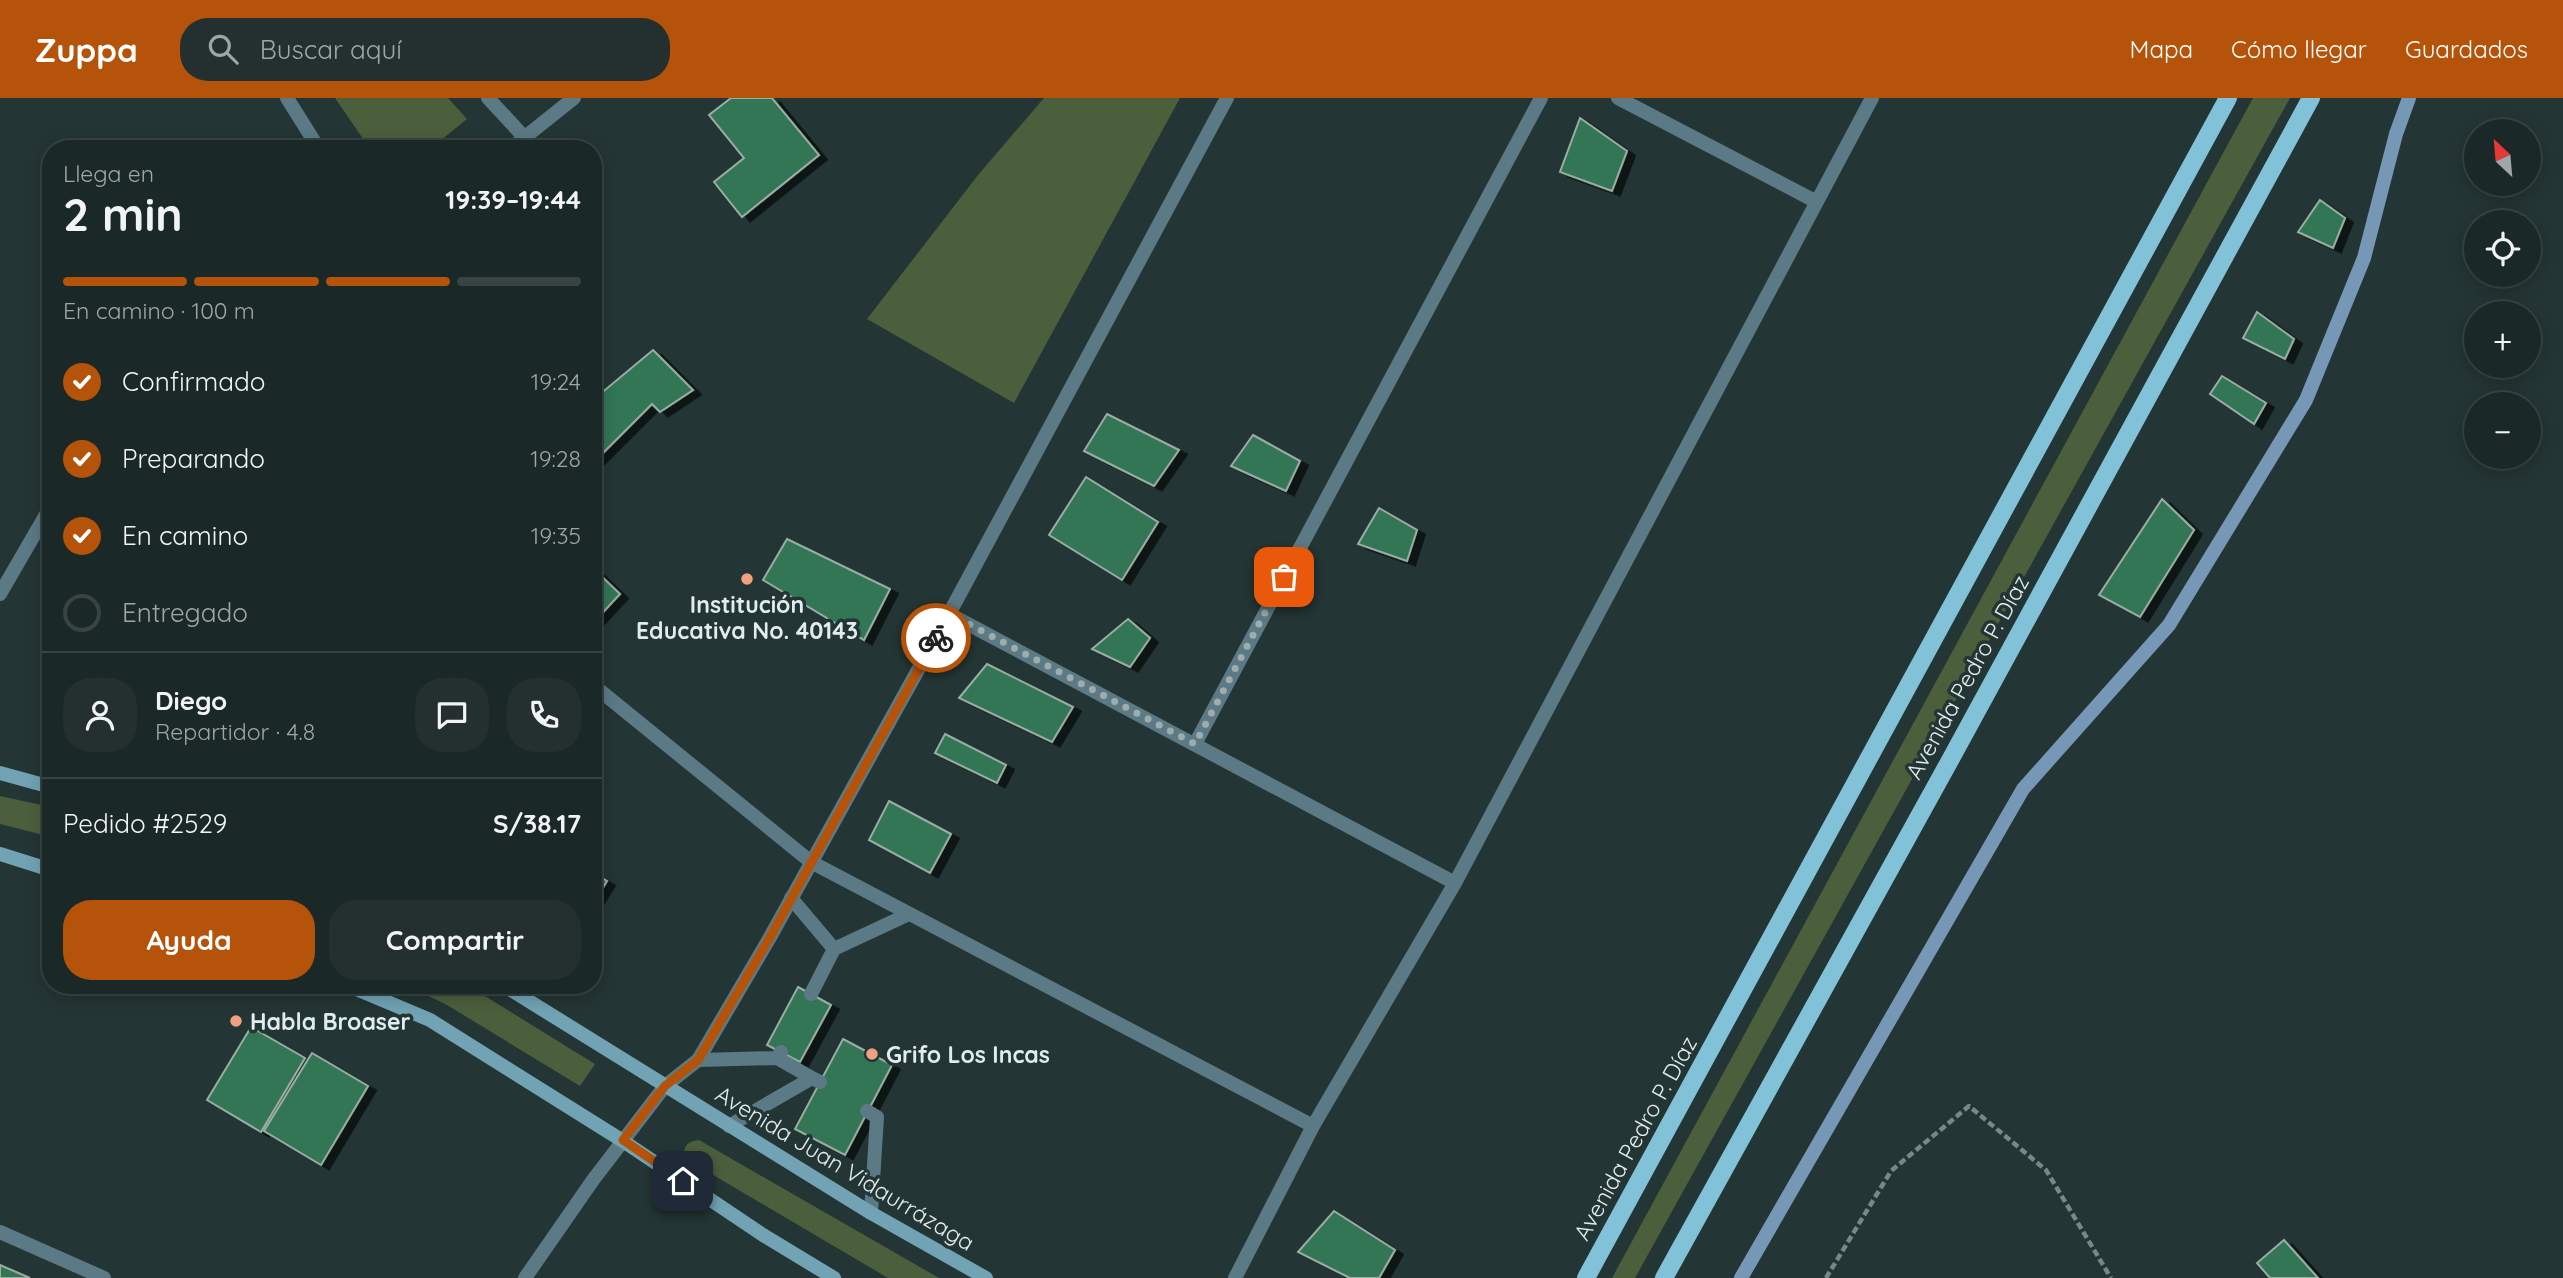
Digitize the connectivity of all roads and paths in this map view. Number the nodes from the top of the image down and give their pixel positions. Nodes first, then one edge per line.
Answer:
1 (287, 98) edge
2 (488, 98) edge
3 (574, 98) edge
4 (1227, 98) edge
5 (1541, 98) edge
6 (1618, 98) edge
7 (1872, 98) edge
8 (2228, 98) edge
9 (2311, 98) edge
10 (525, 138) junction
11 (313, 140) edge
12 (522, 140) edge
13 (1815, 201) junction
14 (42, 522) edge
15 (0, 594) edge
16 (950, 614) junction
17 (602, 692) edge
18 (1195, 744) junction
19 (0, 773) edge
20 (42, 785) edge
21 (0, 854) edge
22 (811, 862) junction
23 (42, 867) edge
24 (1455, 883) junction
25 (791, 898) junction
26 (909, 914) junction
27 (834, 949) junction
28 (368, 994) edge
29 (517, 994) edge
30 (811, 994) dead end
31 (698, 1060) junction
32 (665, 1086) junction
33 (867, 1111) dead end
34 (729, 1126) junction
35 (1313, 1126) junction
36 (623, 1140) junction
37 (871, 1213) junction
38 (0, 1232) edge
39 (104, 1278) edge
40 (525, 1278) edge
41 (834, 1278) edge
42 (986, 1278) edge
43 (1235, 1278) edge
44 (1587, 1278) edge
45 (1664, 1278) edge
46 (1826, 1278) edge
47 (2111, 1278) edge

1 - 11 street
2 - 10 street
3 - 10 street
4 - 16 street
5 - 18 street
6 - 13 street
7 - 13 street
8 - 44 main road, Avenida Pedro P. Díaz
9 - 45 main road, Avenida Pedro P. Díaz
10 - 12 street
13 - 24 street
14 - 15 street
16 - 18 street
16 - 22 street
17 - 22 street
18 - 24 street
19 - 20 main road
21 - 23 main road
22 - 25 street
22 - 26 street
24 - 35 street
25 - 27 street
25 - 31 street
26 - 27 street
26 - 35 street
27 - 30 street
28 - 36 main road
29 - 32 main road, Avenida Juan Vidaurrázaga
31 - 32 street
31 - 34 street
32 - 34 main road, Avenida Juan Vidaurrázaga
32 - 36 street
33 - 37 street
34 - 37 main road, Avenida Juan Vidaurrázaga
35 - 43 street
36 - 40 street
36 - 41 main road
37 - 42 main road, Avenida Juan Vidaurrázaga
38 - 39 street
46 - 47 path

